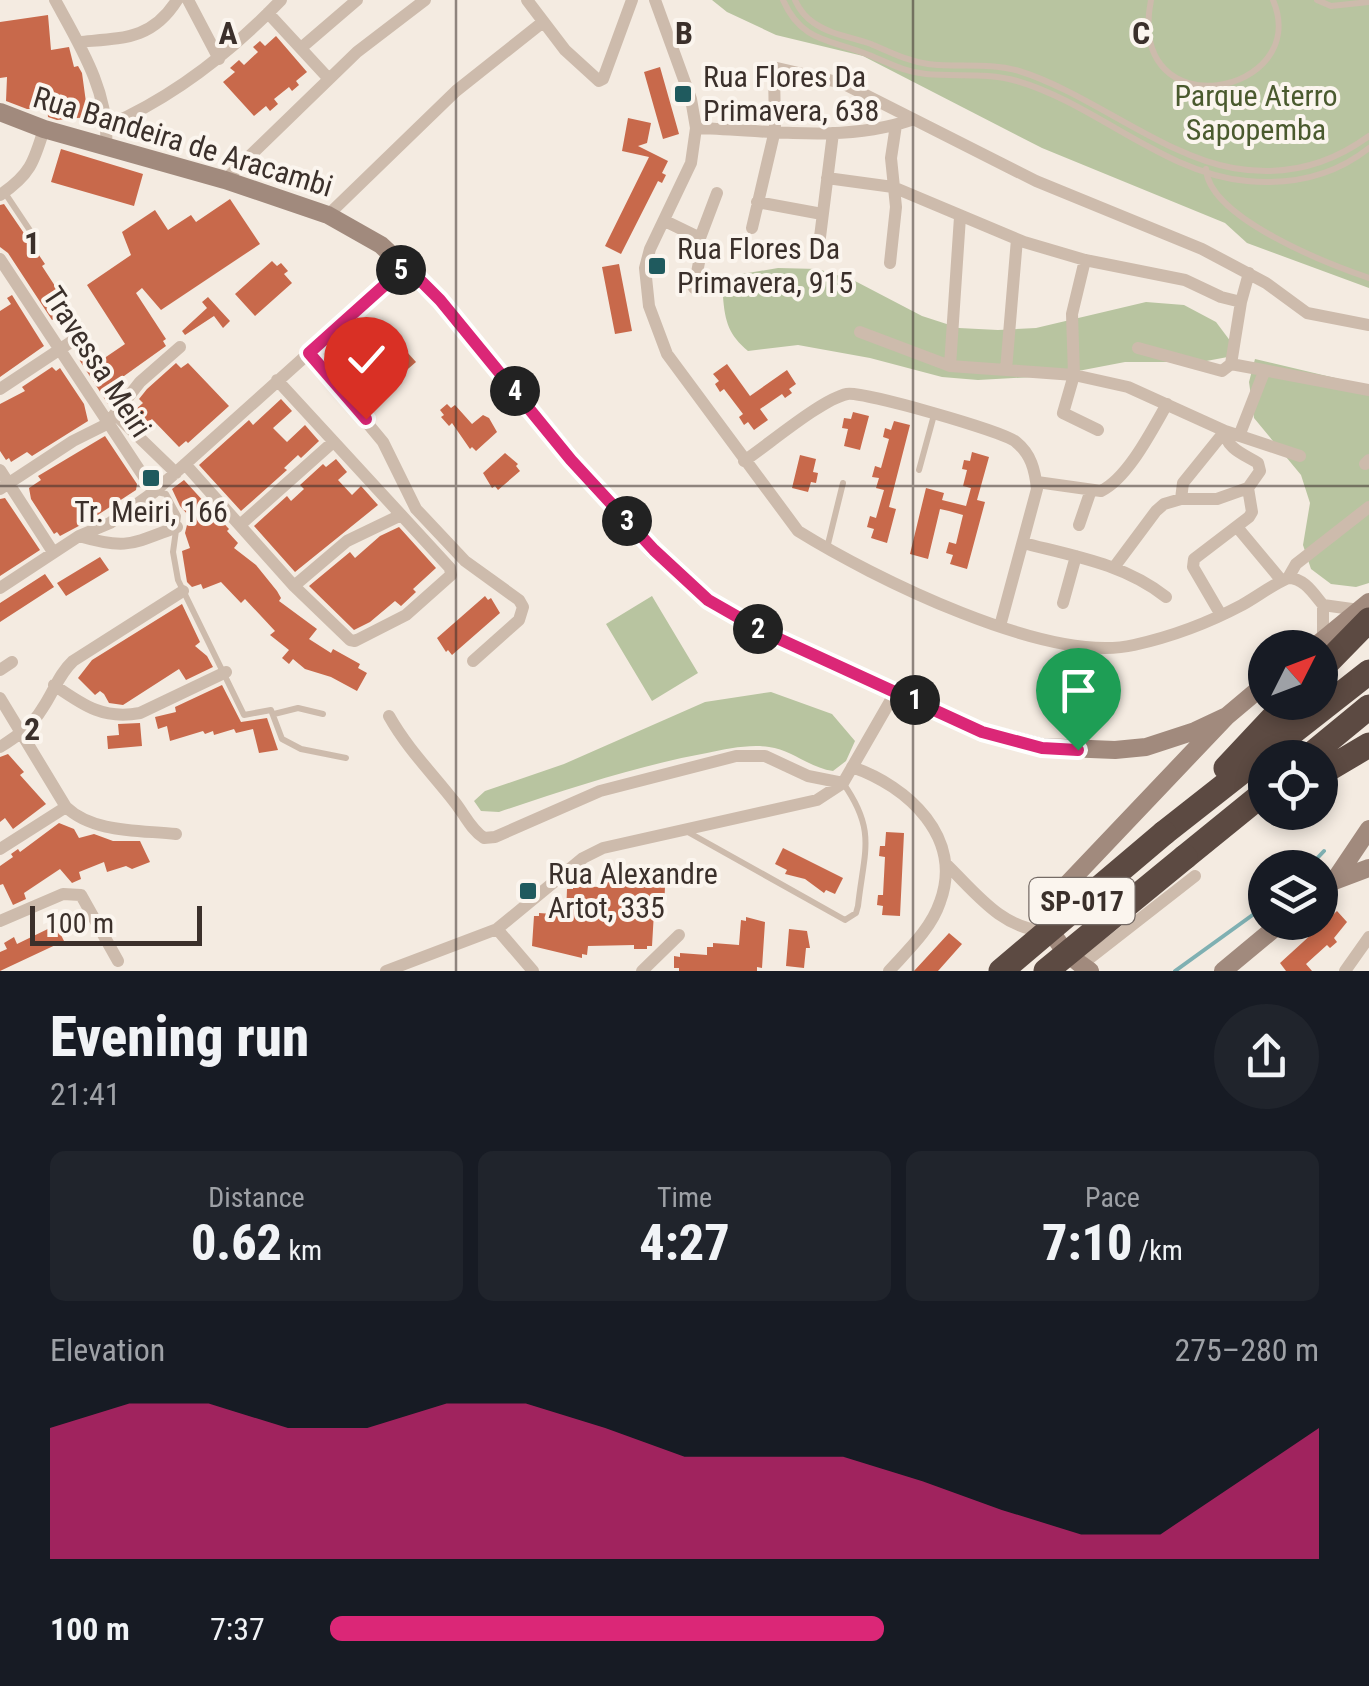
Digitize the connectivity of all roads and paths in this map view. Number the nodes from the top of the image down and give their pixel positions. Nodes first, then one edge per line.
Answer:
1 (56, 0) edge
2 (177, 0) edge
3 (188, 0) edge
4 (280, 0) edge
5 (358, 0) edge
6 (425, 0) edge
7 (632, 0) edge
8 (655, 0) edge
9 (783, 0) edge
10 (795, 0) edge
11 (1152, 0) edge
12 (1274, 0) edge
13 (1317, 0) edge
14 (1369, 2) edge
15 (534, 3) edge
16 (268, 13) junction
17 (543, 22) junction
18 (79, 42) junction
19 (301, 48) junction
20 (218, 58) junction
21 (329, 79) junction
22 (0, 112) edge
23 (911, 120) junction
24 (896, 125) junction
25 (696, 128) junction
26 (44, 129) junction
27 (775, 130) junction
28 (834, 133) junction
29 (107, 136) junction
30 (1369, 136) edge
31 (1369, 148) edge
32 (1208, 161) junction
33 (1205, 172) junction
34 (827, 178) junction
35 (225, 180) junction
36 (893, 188) junction
37 (2, 193) edge
38 (717, 193) dead end
39 (757, 202) junction
40 (328, 214) junction
41 (822, 214) junction
42 (960, 217) junction
43 (665, 221) junction
44 (752, 228) dead end
45 (33, 235) dead end
46 (700, 238) junction
47 (1016, 238) junction
48 (819, 245) dead end
49 (0, 259) edge
50 (1085, 260) junction
51 (890, 264) dead end
52 (406, 266) junction
53 (1249, 273) junction
54 (1369, 278) edge
55 (14, 279) junction
56 (694, 288) dead end
57 (0, 290) edge
58 (1240, 302) junction
59 (1369, 325) edge
60 (860, 332) dead end
61 (80, 336) dead end
62 (180, 347) dead end
63 (1138, 348) dead end
64 (59, 350) junction
65 (309, 353) junction
66 (1231, 364) junction
67 (950, 366) junction
68 (1006, 370) junction
69 (1264, 372) junction
70 (1074, 375) junction
71 (277, 380) junction
72 (0, 389) edge
73 (1369, 390) edge
74 (1168, 404) junction
75 (934, 415) junction
76 (112, 419) junction
77 (1098, 430) dead end
78 (1232, 434) junction
79 (332, 443) junction
80 (1300, 456) dead end
81 (744, 461) junction
82 (180, 469) junction
83 (0, 470) edge
84 (919, 470) dead end
85 (1036, 482) junction
86 (843, 483) dead end
87 (4, 486) edge
88 (1248, 488) junction
89 (1091, 490) junction
90 (154, 492) junction
91 (1180, 499) junction
92 (1369, 507) edge
93 (416, 509) junction
94 (401, 518) junction
95 (240, 525) junction
96 (1079, 525) dead end
97 (176, 527) junction
98 (1236, 527) junction
99 (79, 536) junction
100 (1023, 543) junction
101 (827, 549) junction
102 (53, 552) junction
103 (1076, 556) junction
104 (1115, 566) junction
105 (1285, 579) junction
106 (294, 586) junction
107 (0, 588) edge
108 (183, 591) junction
109 (1166, 596) dead end
110 (1063, 603) dead end
111 (1323, 604) junction
112 (1366, 611) edge
113 (1221, 615) junction
114 (1000, 626) junction
115 (1320, 630) edge
116 (1338, 630) edge
117 (1338, 647) edge
118 (472, 661) dead end
119 (226, 672) junction
120 (1369, 672) edge
121 (54, 684) junction
122 (896, 690) junction
123 (0, 698) edge
124 (1248, 699) edge
125 (1369, 706) edge
126 (274, 714) junction
127 (323, 714) dead end
128 (389, 716) dead end
129 (1228, 716) junction
130 (1271, 720) edge
131 (22, 733) junction
132 (1328, 740) edge
133 (1166, 742) junction
134 (1369, 745) edge
135 (0, 747) edge
136 (346, 758) dead end
137 (1184, 762) junction
138 (1338, 763) edge
139 (852, 767) junction
140 (842, 783) junction
141 (1198, 804) junction
142 (1248, 806) edge
143 (66, 807) junction
144 (1248, 814) edge
145 (1369, 829) edge
146 (684, 831) junction
147 (1216, 832) junction
148 (176, 834) dead end
149 (0, 848) edge
150 (946, 864) junction
151 (1190, 866) junction
152 (1369, 868) edge
153 (1338, 872) edge
154 (1338, 882) edge
155 (0, 920) edge
156 (496, 929) junction
157 (1050, 931) junction
158 (679, 934) dead end
159 (1369, 937) edge
160 (1260, 940) edge
161 (118, 962) dead end
162 (1085, 968) edge
163 (386, 971) edge
164 (533, 971) edge
165 (642, 971) edge
166 (889, 971) edge
167 (1001, 971) edge
168 (1046, 971) edge
169 (1223, 971) edge
170 (1346, 971) edge

1 - 18 street
2 - 18 street
3 - 20 street
4 - 16 street
5 - 19 street
6 - 21 street
7 - 17 street
8 - 25 street
9 - 33 lane
10 - 32 lane
11 - 12 lane
13 - 14 lane
15 - 17 street
16 - 19 street
16 - 20 street
17 - 40 street
18 - 29 street
19 - 21 street
20 - 29 street
21 - 35 street
22 - 26 main road, Rua Bandeira de Aracambi
23 - 24 street
23 - 27 street
23 - 53 street
24 - 28 street
24 - 36 street
25 - 27 street
25 - 43 street
26 - 29 main road, Rua Bandeira de Aracambi
26 - 37 street
27 - 28 street
27 - 39 street
28 - 34 street
29 - 35 main road, Rua Bandeira de Aracambi
30 - 32 lane
31 - 33 lane
32 - 33 lane
33 - 54 lane
34 - 36 street
34 - 41 street
35 - 40 main road, Rua Bandeira de Aracambi
36 - 42 street
36 - 51 street
37 - 45 lane
38 - 46 street
39 - 41 street
39 - 44 street
40 - 52 main road, Rua Bandeira de Aracambi
41 - 48 street
42 - 47 street
42 - 67 street
43 - 46 street
43 - 81 street
46 - 56 street
47 - 50 street
47 - 68 street
49 - 55 street, Travessa Meiri
50 - 58 street
50 - 70 street
52 - 65 street
52 - 122 main road, Rua Bandeira de Aracambi
53 - 58 street
53 - 59 street
55 - 57 street
55 - 64 street, Travessa Meiri
58 - 66 street
60 - 67 street
61 - 64 street
62 - 76 street
63 - 66 street
64 - 72 street
64 - 76 street, Travessa Meiri
65 - 71 street
65 - 93 street
66 - 69 street
67 - 68 street
68 - 70 street
69 - 73 street
69 - 78 street
70 - 74 street
70 - 77 street
71 - 79 street
71 - 82 street
74 - 78 street
74 - 89 street
75 - 81 street
75 - 84 lane
75 - 85 street
76 - 82 street
76 - 87 street
76 - 90 street, Travessa Meiri
78 - 80 street
78 - 88 street
78 - 91 street
79 - 94 street
79 - 95 street
81 - 101 street
82 - 90 street
82 - 95 street
83 - 87 street
85 - 89 street
85 - 100 street
86 - 101 lane
87 - 102 street
88 - 91 street
88 - 98 street
89 - 96 street
90 - 97 lane
90 - 99 street
91 - 104 street
92 - 105 street
93 - 94 street
93 - 118 street
94 - 106 street
94 - 106 street
95 - 106 street
97 - 99 street
97 - 108 lane
98 - 105 street
98 - 113 street
99 - 102 street
100 - 103 street
100 - 114 street
101 - 114 street
102 - 107 street
103 - 104 street
103 - 110 street
104 - 109 street
105 - 111 street
105 - 113 street
108 - 119 lane
108 - 121 street
111 - 112 street
111 - 115 street
112 - 116 main road
112 - 117 highway
113 - 114 street
119 - 121 street
119 - 126 lane
120 - 141 highway, SP-017
121 - 131 street
122 - 133 main road, Rua Bandeira de Aracambi
122 - 139 street
123 - 131 street
124 - 129 main road
125 - 132 highway
126 - 127 lane
126 - 136 lane
128 - 140 street
129 - 133 main road, Rua Bandeira de Aracambi
129 - 137 main road
130 - 141 highway
131 - 135 street
131 - 143 street
133 - 137 main road
134 - 138 highway
137 - 157 main road
139 - 140 street
139 - 150 street
140 - 146 street
140 - 146 lane
141 - 167 highway, SP-017, bridge
142 - 147 highway, SP-017
143 - 148 street
143 - 149 street
144 - 147 highway
145 - 153 main road
146 - 156 street
147 - 151 highway, SP-017
150 - 157 street
150 - 166 street
151 - 162 street
151 - 168 highway, SP-017, bridge
152 - 154 main road
155 - 161 street
156 - 163 street
156 - 164 street
157 - 162 main road
158 - 165 street
159 - 170 street
160 - 169 main road

